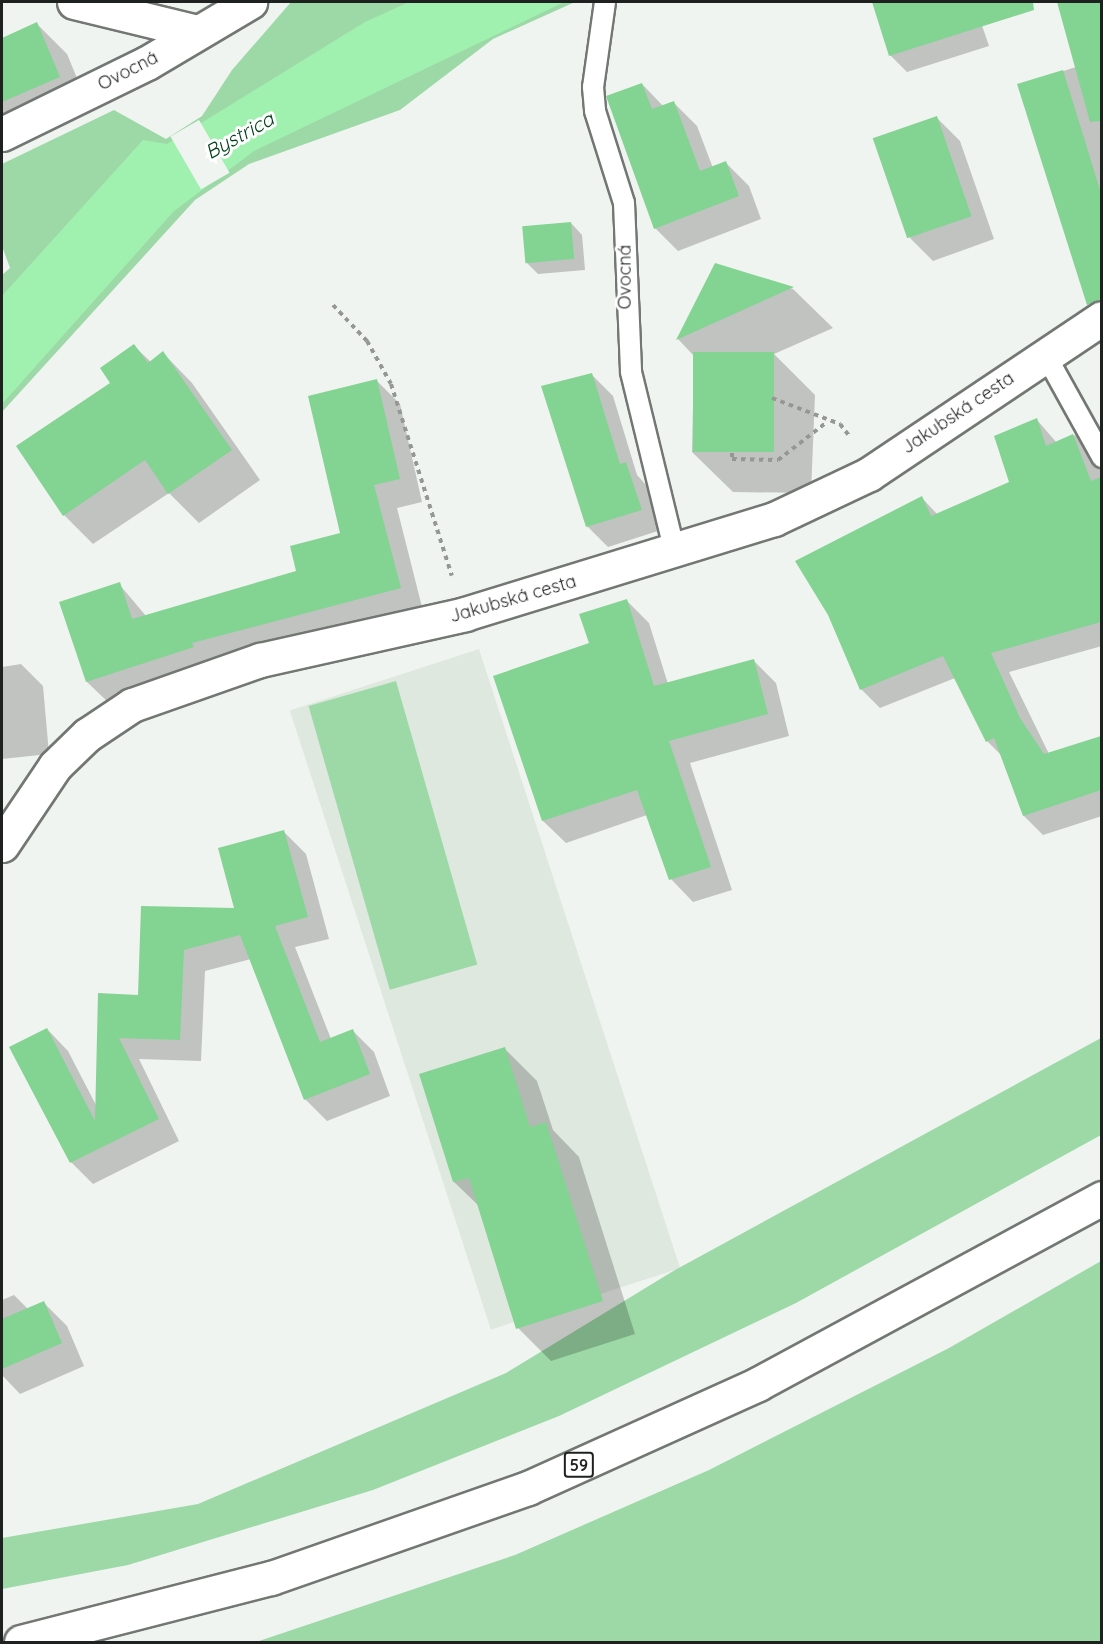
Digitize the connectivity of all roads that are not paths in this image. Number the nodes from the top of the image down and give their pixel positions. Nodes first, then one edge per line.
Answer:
1 (74, 2) edge
2 (250, 2) edge
3 (605, 2) edge
4 (197, 32) junction
5 (2, 134) edge
6 (1101, 318) edge
7 (1045, 354) junction
8 (1101, 457) edge
9 (675, 553) junction
10 (2, 845) edge
11 (1101, 1198) edge
12 (21, 1642) edge

1 - 4 street
2 - 4 street, Ovocná
3 - 9 lane, Ovocná
4 - 5 street, Ovocná
6 - 7 street, Jakubská cesta
7 - 8 lane
7 - 9 street, Jakubská cesta
9 - 10 street, Jakubská cesta
11 - 12 street, 59

